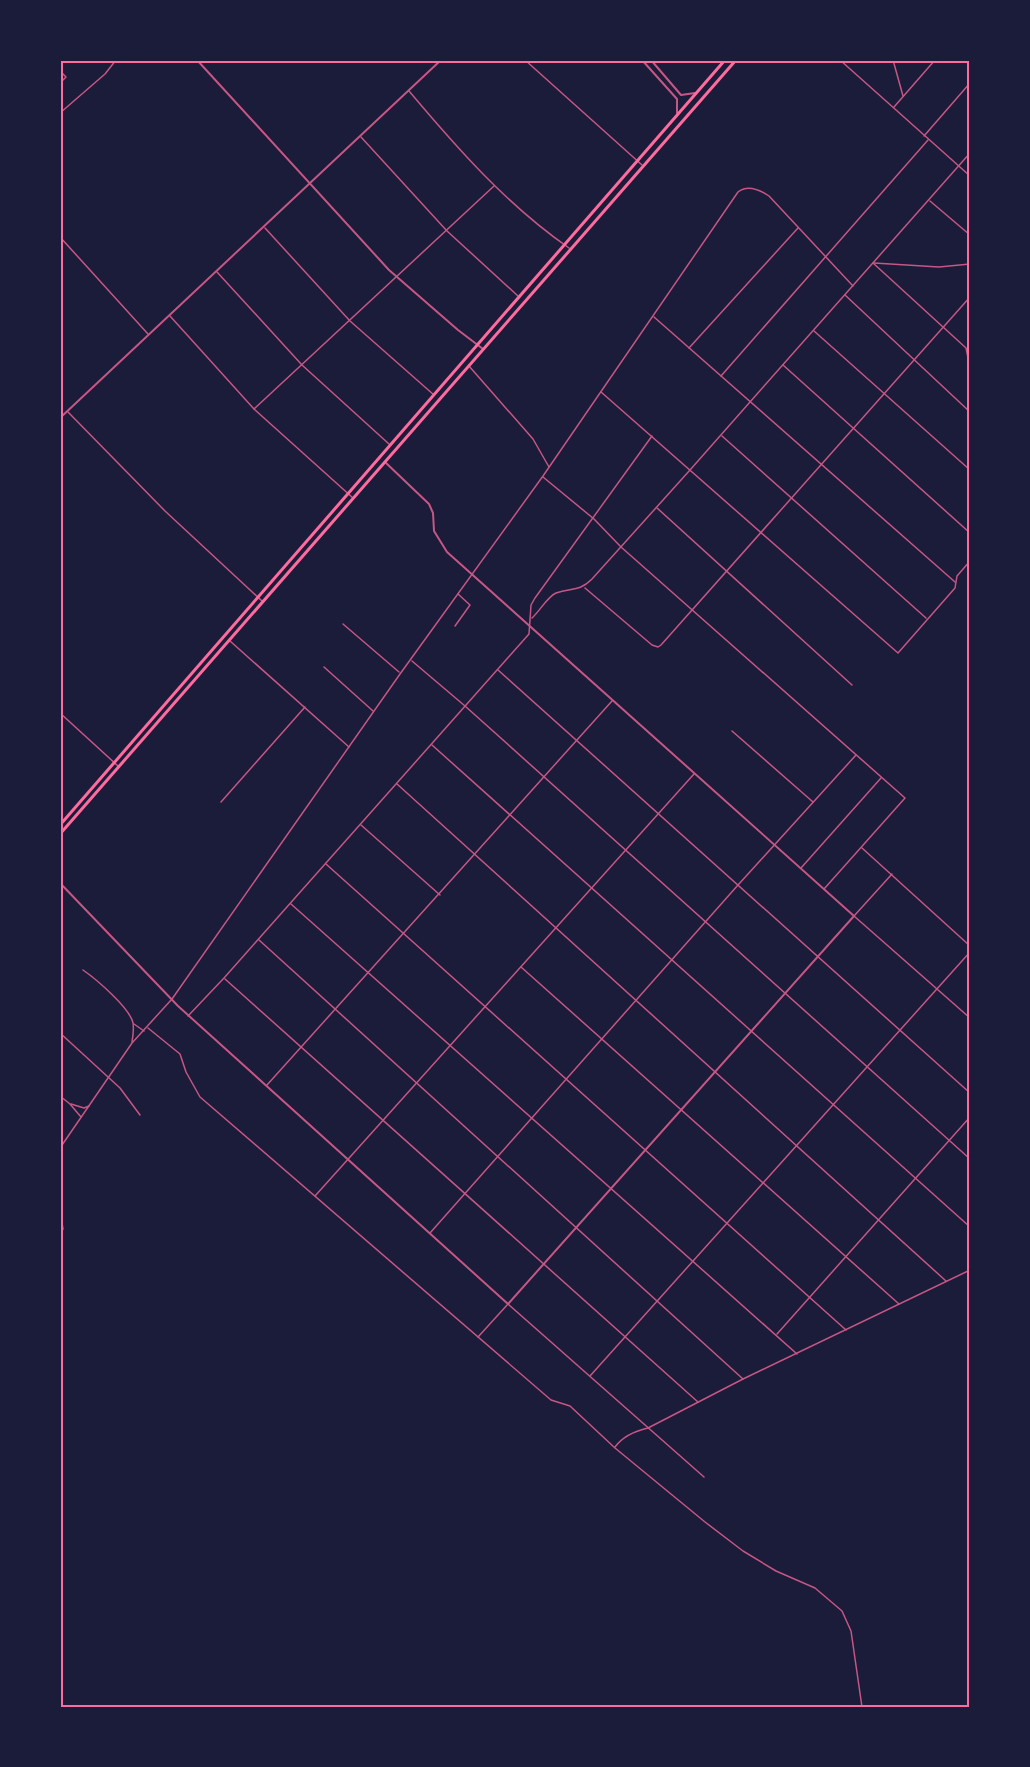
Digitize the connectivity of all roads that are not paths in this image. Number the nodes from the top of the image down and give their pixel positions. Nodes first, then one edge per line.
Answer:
1 (116, 60) edge
2 (197, 60) edge
3 (441, 60) edge
4 (525, 60) edge
5 (642, 60) edge
6 (651, 60) edge
7 (725, 60) edge
8 (735, 60) edge
9 (840, 60) edge
10 (893, 60) edge
11 (935, 60) edge
12 (60, 71) edge
13 (60, 82) edge
14 (970, 83) edge
15 (409, 92) junction
16 (696, 93) junction
17 (903, 97) junction
18 (893, 108) junction
19 (60, 113) edge
20 (677, 114) junction
21 (924, 136) junction
22 (361, 137) junction
23 (928, 140) junction
24 (970, 153) edge
25 (637, 161) junction
26 (643, 166) junction
27 (958, 166) junction
28 (970, 176) edge
29 (310, 183) junction
30 (494, 186) junction
31 (928, 200) junction
32 (264, 227) junction
33 (798, 227) junction
34 (447, 231) junction
35 (970, 235) edge
36 (60, 237) edge
37 (563, 244) junction
38 (570, 249) junction
39 (826, 257) junction
40 (873, 262) junction
41 (970, 264) edge
42 (217, 271) junction
43 (396, 277) junction
44 (853, 285) junction
45 (845, 295) junction
46 (519, 297) junction
47 (970, 297) edge
48 (170, 316) junction
49 (653, 316) junction
50 (350, 321) junction
51 (944, 327) junction
52 (814, 330) junction
53 (148, 335) junction
54 (477, 345) junction
55 (690, 348) junction
56 (483, 349) junction
57 (915, 360) junction
58 (302, 365) junction
59 (469, 365) junction
60 (783, 365) junction
61 (970, 368) edge
62 (721, 376) junction
63 (601, 391) junction
64 (885, 394) junction
65 (435, 395) junction
66 (751, 402) junction
67 (254, 409) junction
68 (67, 411) junction
69 (970, 412) edge
70 (60, 418) edge
71 (853, 429) junction
72 (721, 435) junction
73 (652, 436) junction
74 (391, 446) junction
75 (385, 462) junction
76 (822, 465) junction
77 (549, 467) junction
78 (690, 470) junction
79 (970, 470) edge
80 (543, 476) junction
81 (348, 494) junction
82 (353, 498) junction
83 (792, 498) junction
84 (657, 508) junction
85 (594, 519) junction
86 (761, 533) junction
87 (970, 533) edge
88 (621, 547) junction
89 (970, 561) edge
90 (726, 572) junction
91 (471, 575) junction
92 (956, 582) junction
93 (584, 587) junction
94 (457, 594) junction
95 (258, 596) junction
96 (263, 601) junction
97 (692, 611) junction
98 (531, 618) junction
99 (927, 619) junction
100 (343, 624) dead end
101 (455, 626) dead end
102 (530, 628) junction
103 (229, 640) junction
104 (411, 660) junction
105 (324, 667) dead end
106 (497, 669) junction
107 (400, 674) junction
108 (852, 685) dead end
109 (612, 701) junction
110 (465, 706) junction
111 (305, 708) junction
112 (374, 712) junction
113 (60, 714) edge
114 (732, 731) dead end
115 (577, 741) junction
116 (431, 744) junction
117 (349, 747) junction
118 (856, 755) junction
119 (114, 762) junction
120 (119, 766) junction
121 (694, 774) junction
122 (881, 778) junction
123 (544, 779) junction
124 (397, 783) junction
125 (221, 802) dead end
126 (814, 802) junction
127 (78, 804) junction
128 (82, 808) junction
129 (658, 814) junction
130 (511, 816) junction
131 (360, 824) junction
132 (60, 825) edge
133 (60, 834) edge
134 (775, 845) junction
135 (861, 847) junction
136 (625, 850) junction
137 (476, 855) junction
138 (325, 864) junction
139 (801, 868) junction
140 (891, 874) junction
141 (60, 883) edge
142 (738, 885) junction
143 (591, 888) junction
144 (825, 889) junction
145 (440, 895) junction
146 (290, 903) junction
147 (854, 916) junction
148 (705, 922) junction
149 (556, 928) junction
150 (404, 934) junction
151 (258, 940) junction
152 (970, 946) edge
153 (970, 952) edge
154 (818, 957) junction
155 (672, 960) junction
156 (521, 967) junction
157 (83, 970) dead end
158 (369, 973) junction
159 (224, 978) junction
160 (936, 988) junction
161 (785, 994) junction
162 (172, 999) junction
163 (636, 1000) junction
164 (485, 1007) junction
165 (335, 1010) junction
166 (188, 1016) junction
167 (970, 1018) edge
168 (133, 1023) junction
169 (147, 1028) junction
170 (899, 1030) junction
171 (144, 1031) junction
172 (752, 1031) junction
173 (60, 1033) edge
174 (602, 1039) junction
175 (132, 1043) junction
176 (450, 1046) junction
177 (301, 1048) junction
178 (866, 1067) junction
179 (715, 1072) junction
180 (108, 1078) junction
181 (566, 1079) junction
182 (416, 1083) junction
183 (267, 1086) junction
184 (970, 1093) edge
185 (60, 1096) edge
186 (63, 1098) junction
187 (60, 1102) edge
188 (70, 1104) junction
189 (833, 1104) junction
190 (90, 1106) junction
191 (682, 1110) junction
192 (140, 1115) dead end
193 (970, 1117) edge
194 (81, 1118) junction
195 (531, 1119) junction
196 (383, 1120) junction
197 (949, 1141) junction
198 (796, 1145) junction
199 (60, 1148) edge
200 (646, 1151) junction
201 (498, 1156) junction
202 (970, 1159) edge
203 (347, 1160) junction
204 (915, 1178) junction
205 (763, 1183) junction
206 (611, 1190) junction
207 (465, 1194) junction
208 (314, 1197) junction
209 (60, 1212) edge
210 (878, 1220) junction
211 (726, 1223) junction
212 (970, 1227) edge
213 (577, 1228) junction
214 (60, 1234) edge
215 (429, 1234) junction
216 (845, 1256) junction
217 (692, 1262) junction
218 (545, 1265) junction
219 (970, 1270) edge
220 (946, 1281) junction
221 (809, 1297) junction
222 (657, 1301) junction
223 (508, 1304) junction
224 (899, 1304) junction
225 (846, 1330) junction
226 (776, 1335) junction
227 (625, 1337) junction
228 (477, 1338) junction
229 (797, 1354) junction
230 (590, 1376) junction
231 (743, 1379) junction
232 (698, 1402) junction
233 (648, 1428) junction
234 (615, 1448) junction
235 (704, 1477) dead end
236 (862, 1707) edge

1 - 19 street
2 - 29 street
3 - 15 street
4 - 25 street
5 - 20 street
6 - 16 street
7 - 16 main road
8 - 26 main road
9 - 18 street
10 - 17 street
11 - 17 street
12 - 13 street
14 - 21 street
15 - 22 street
15 - 30 street
16 - 20 main road
17 - 18 street
18 - 21 street
20 - 25 main road
21 - 23 street
22 - 29 street
22 - 34 street
23 - 27 street
23 - 39 street
24 - 27 street
25 - 26 street
25 - 37 main road
26 - 38 main road
27 - 28 street
27 - 31 street
29 - 32 street
29 - 43 street
30 - 34 street
30 - 37 street
31 - 35 street
31 - 40 street
32 - 42 street
32 - 50 street
33 - 39 street
33 - 49 street
33 - 55 street
34 - 43 street
34 - 46 street
36 - 53 street
37 - 38 street
37 - 46 main road
38 - 56 main road
39 - 44 street
39 - 62 street
40 - 41 street
40 - 44 street
40 - 51 street
42 - 48 street
42 - 58 street
43 - 50 street
43 - 54 street
44 - 45 street
45 - 52 street
45 - 57 street
46 - 54 main road
47 - 51 street
48 - 53 street
48 - 67 street
49 - 55 street
49 - 63 street
50 - 58 street
50 - 65 street
51 - 57 street
51 - 61 street
52 - 60 street
52 - 64 street
53 - 68 street
54 - 56 street
54 - 65 main road
55 - 62 street
56 - 59 main road
57 - 64 street
57 - 69 street
58 - 67 street
58 - 74 street
59 - 75 main road
59 - 77 street
60 - 66 street
60 - 71 street
62 - 66 street
63 - 73 street
63 - 77 street
64 - 71 street
64 - 79 street
65 - 74 main road
66 - 72 street
66 - 76 street
67 - 81 street
68 - 70 street
68 - 95 street
71 - 76 street
71 - 87 street
72 - 78 street
72 - 83 street
73 - 78 street
73 - 85 street
74 - 81 main road
75 - 82 main road
75 - 91 street
76 - 83 street
76 - 92 street
77 - 80 street
78 - 84 street
78 - 86 street
80 - 85 street
80 - 91 street
81 - 82 street
81 - 95 main road
82 - 96 main road
83 - 86 street
83 - 99 street
84 - 88 street
84 - 90 street
85 - 88 street
85 - 98 street
86 - 90 street
86 - 99 street
88 - 93 street
88 - 97 street
89 - 92 street
90 - 97 street
90 - 108 street
91 - 94 street
91 - 102 street
92 - 99 street
93 - 97 street
93 - 98 street
94 - 101 street
94 - 104 street
95 - 96 street
95 - 119 main road
96 - 103 main road
97 - 118 street
98 - 102 street
100 - 107 street
102 - 106 street
102 - 109 street
103 - 111 street
103 - 120 main road
104 - 107 street
104 - 110 street
105 - 112 street
106 - 110 street
106 - 115 street
107 - 112 street
109 - 115 street
109 - 121 street
110 - 116 street
110 - 123 street
111 - 117 street
111 - 125 street
112 - 117 street
113 - 119 street
114 - 126 street
115 - 123 street
115 - 129 street
116 - 124 street
116 - 130 street
117 - 162 street
118 - 122 street
118 - 126 street
119 - 120 street
119 - 127 main road
120 - 128 main road
121 - 129 street
121 - 134 street
122 - 135 street
122 - 139 street
123 - 130 street
123 - 136 street
124 - 131 street
124 - 137 street
126 - 134 street
127 - 128 main road
127 - 132 main road
128 - 133 main road
129 - 136 street
129 - 142 street
130 - 137 street
130 - 143 street
131 - 138 street
131 - 145 street
134 - 139 street
134 - 142 street
135 - 140 street
135 - 144 street
136 - 143 street
136 - 148 street
137 - 145 street
137 - 149 street
138 - 146 street
138 - 150 street
139 - 144 street
140 - 147 street
140 - 152 street
141 - 162 street
142 - 148 street
142 - 154 street
143 - 149 street
143 - 155 street
144 - 147 street
145 - 150 street
146 - 151 street
146 - 158 street
147 - 154 street
147 - 160 street
148 - 155 street
148 - 161 street
149 - 156 street
149 - 163 street
150 - 158 street
150 - 164 street
151 - 159 street
151 - 165 street
153 - 160 street
154 - 161 street
154 - 170 street
155 - 163 street
155 - 172 street
156 - 164 street
156 - 174 street
157 - 168 street
158 - 165 street
158 - 176 street
159 - 166 street
159 - 177 street
160 - 167 street
160 - 170 street
161 - 172 street
161 - 178 street
162 - 166 street
162 - 169 street
163 - 174 street
163 - 179 street
164 - 176 street
164 - 181 street
165 - 177 street
165 - 182 street
166 - 183 street
168 - 171 street
168 - 175 street
169 - 171 street
169 - 208 street
170 - 178 street
170 - 184 street
171 - 175 street
172 - 179 street
172 - 189 street
173 - 180 street
174 - 181 street
174 - 191 street
175 - 180 street
176 - 182 street
176 - 195 street
177 - 183 street
177 - 196 street
178 - 189 street
178 - 197 street
179 - 191 street
179 - 198 street
180 - 190 street
180 - 192 street
181 - 195 street
181 - 200 street
182 - 196 street
182 - 201 street
183 - 203 street
185 - 186 street
186 - 187 street
186 - 188 street
188 - 190 street
188 - 194 street
189 - 198 street
189 - 204 street
190 - 194 street
191 - 200 street
191 - 205 street
193 - 197 street
194 - 199 street
195 - 201 street
195 - 206 street
196 - 203 street
196 - 207 street
197 - 202 street
197 - 204 street
198 - 205 street
198 - 210 street
200 - 206 street
200 - 211 street
201 - 207 street
201 - 213 street
203 - 208 street
203 - 215 street
204 - 210 street
204 - 212 street
205 - 211 street
205 - 216 street
206 - 213 street
206 - 217 street
207 - 215 street
207 - 218 street
208 - 228 street
209 - 214 street
210 - 216 street
210 - 220 street
211 - 217 street
211 - 221 street
213 - 218 street
213 - 222 street
215 - 223 street
216 - 221 street
216 - 224 street
217 - 222 street
217 - 226 street
218 - 223 street
218 - 227 street
219 - 220 street
220 - 224 street
221 - 225 street
221 - 226 street
222 - 227 street
222 - 231 street
223 - 228 street
223 - 230 street
224 - 225 street
225 - 229 street
226 - 229 street
227 - 230 street
227 - 232 street
228 - 234 street
229 - 231 street
230 - 233 street
231 - 232 street
232 - 233 street
233 - 234 street
233 - 235 street
234 - 236 street

